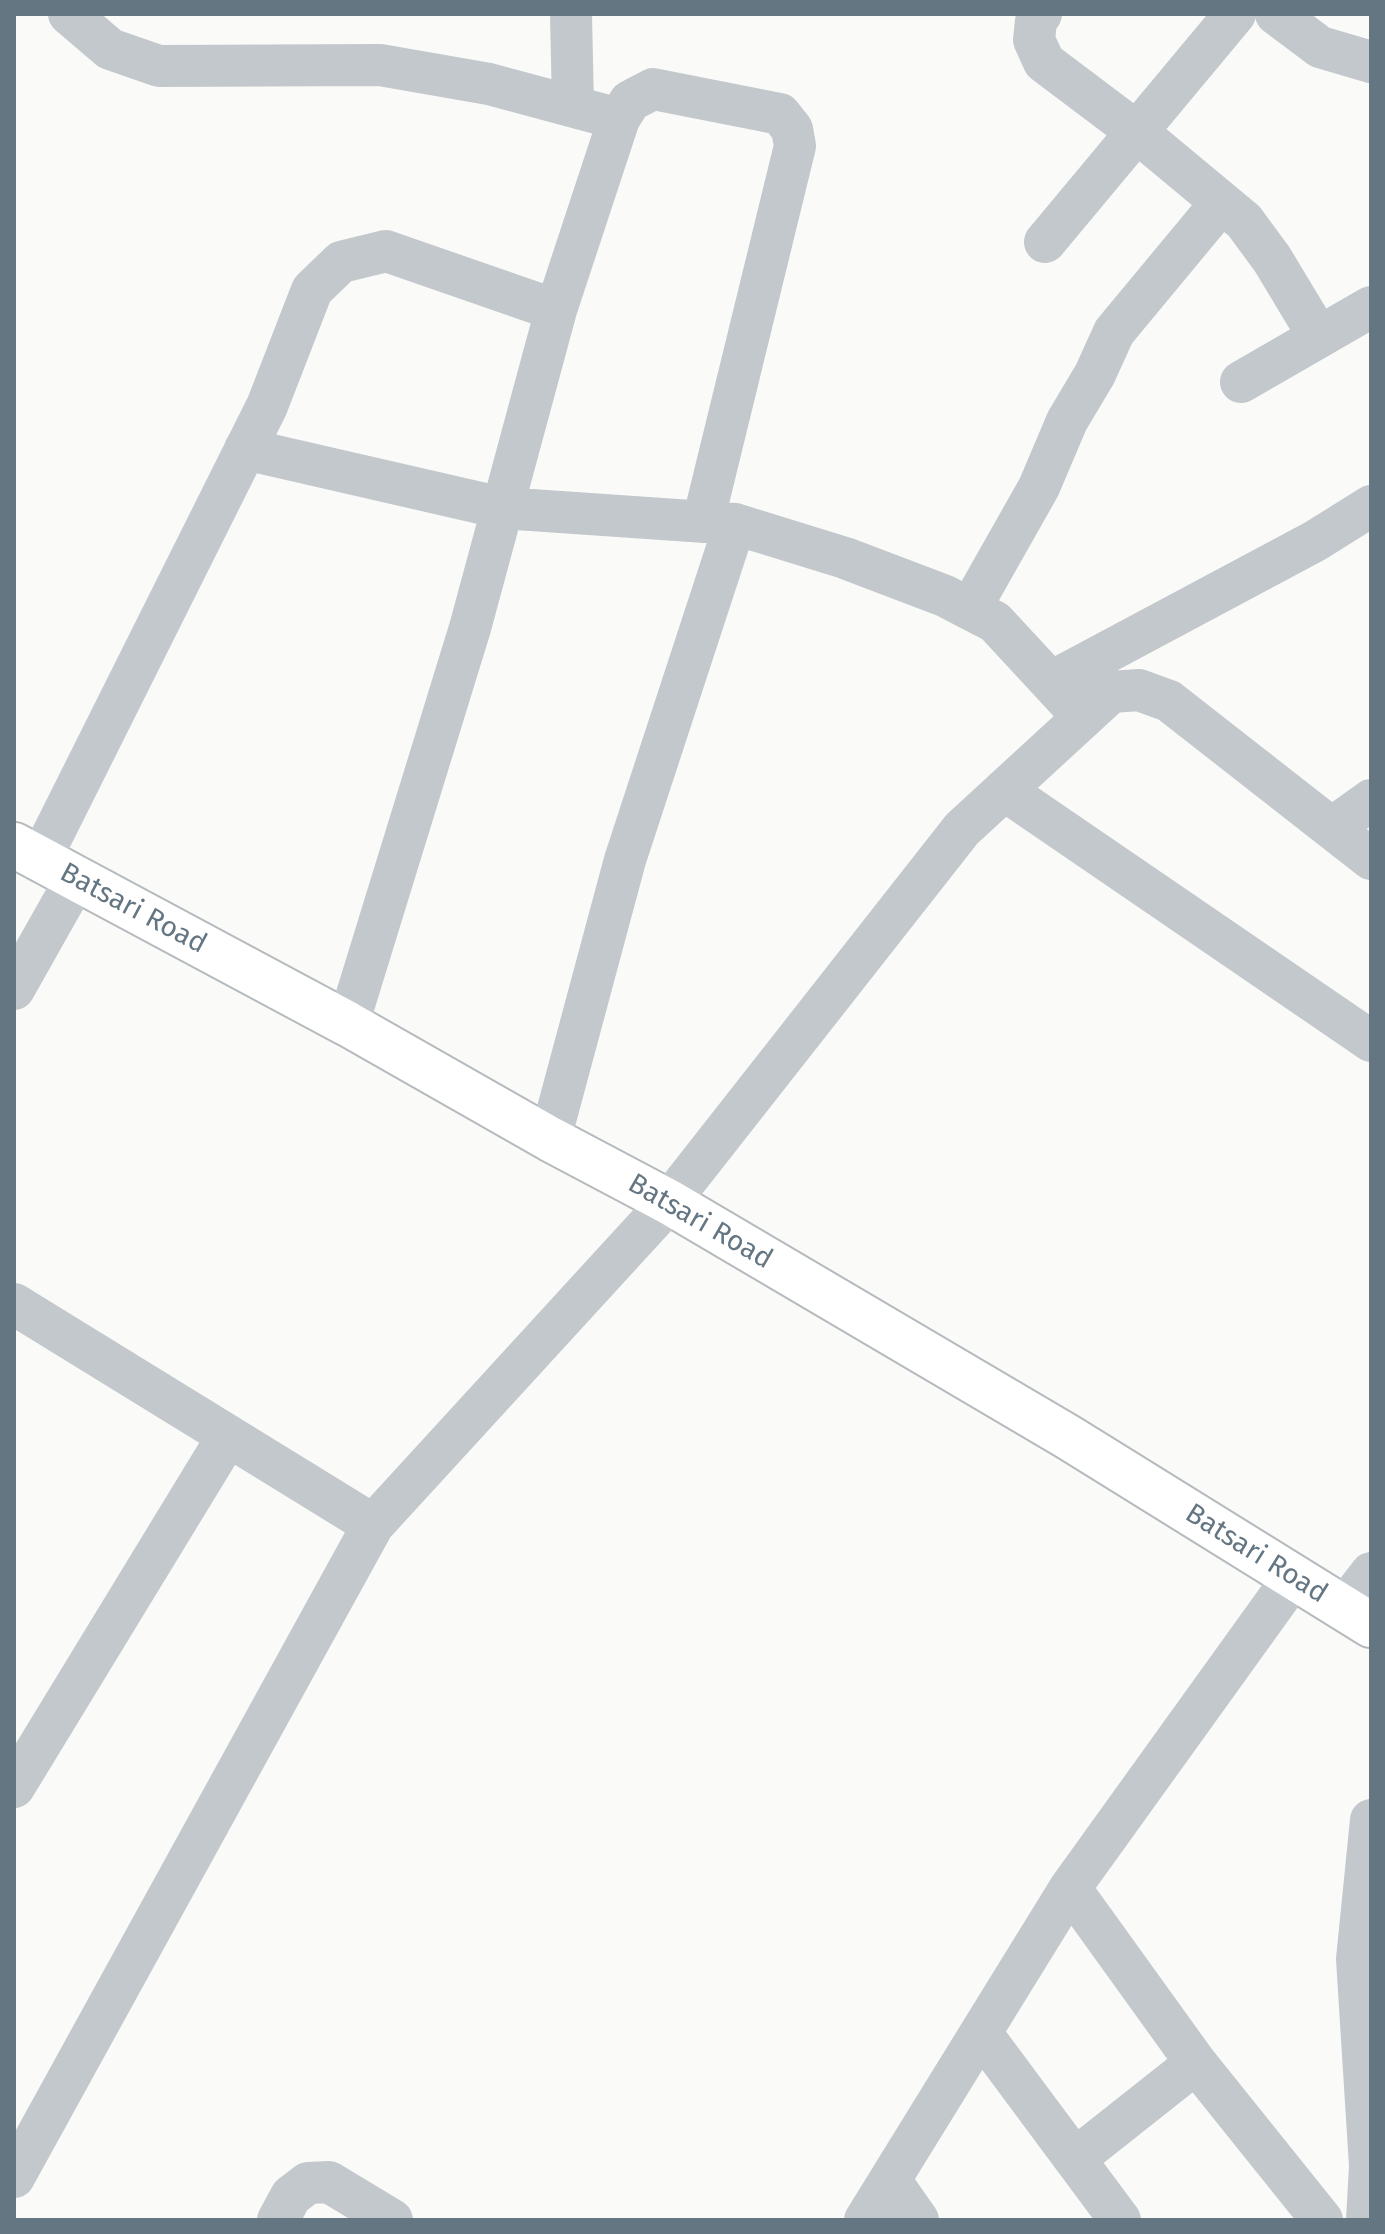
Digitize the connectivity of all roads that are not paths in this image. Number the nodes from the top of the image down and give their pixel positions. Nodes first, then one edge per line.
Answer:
1 (69, 14) edge
2 (571, 14) edge
3 (1041, 14) edge
4 (1235, 14) edge
5 (1276, 14) edge
6 (1371, 62) edge
7 (573, 106) junction
8 (619, 119) junction
9 (1137, 132) junction
10 (1221, 203) junction
11 (1045, 242) dead end
12 (1371, 307) edge
13 (556, 310) junction
14 (1319, 337) junction
15 (1241, 382) dead end
16 (245, 449) junction
17 (1371, 506) edge
18 (502, 508) junction
19 (719, 523) junction
20 (970, 609) junction
21 (1051, 682) junction
22 (1083, 717) junction
23 (1004, 790) junction
24 (1371, 800) edge
25 (1332, 828) junction
26 (1371, 859) edge
27 (43, 861) edge
28 (14, 989) edge
29 (348, 1024) junction
30 (1371, 1041) edge
31 (550, 1139) junction
32 (669, 1202) junction
33 (14, 1304) edge
34 (228, 1436) junction
35 (373, 1525) junction
36 (1371, 1573) edge
37 (1293, 1578) junction
38 (1358, 1617) edge
39 (14, 1787) edge
40 (1371, 1820) edge
41 (1070, 1888) junction
42 (1364, 1962) edge
43 (981, 2033) junction
44 (1196, 2063) junction
45 (1076, 2158) junction
46 (1371, 2166) edge
47 (14, 2177) edge
48 (890, 2180) junction
49 (278, 2220) edge
50 (392, 2220) edge
51 (865, 2220) edge
52 (918, 2220) edge
53 (1120, 2220) edge
54 (1322, 2220) edge
55 (1367, 2220) edge

1 - 7 street
2 - 7 street
3 - 9 street
4 - 9 street
5 - 6 street
7 - 8 street
8 - 13 street
8 - 19 street
9 - 10 street
9 - 11 street
10 - 14 street
10 - 20 street
12 - 14 street
13 - 16 street
13 - 18 street
14 - 15 street
16 - 18 street
16 - 27 street
17 - 21 street
18 - 19 street
18 - 29 street
19 - 20 street
19 - 31 street
20 - 21 street
21 - 22 street
22 - 23 street
22 - 25 street
23 - 30 street
23 - 32 street
24 - 25 street
25 - 26 street
27 - 28 street
27 - 29 main road, Batsari Road
29 - 31 main road, Batsari Road
31 - 32 main road, Batsari Road
32 - 35 street
32 - 37 main road, Batsari Road
33 - 34 street
34 - 35 street
34 - 39 street
35 - 47 street
36 - 38 street
37 - 38 main road, Batsari Road
37 - 41 street
40 - 42 street
41 - 43 street
41 - 44 street
42 - 46 street
43 - 45 street
43 - 48 street
44 - 45 street
44 - 54 street
45 - 53 street
46 - 55 street
48 - 51 street
48 - 52 street
49 - 50 street

